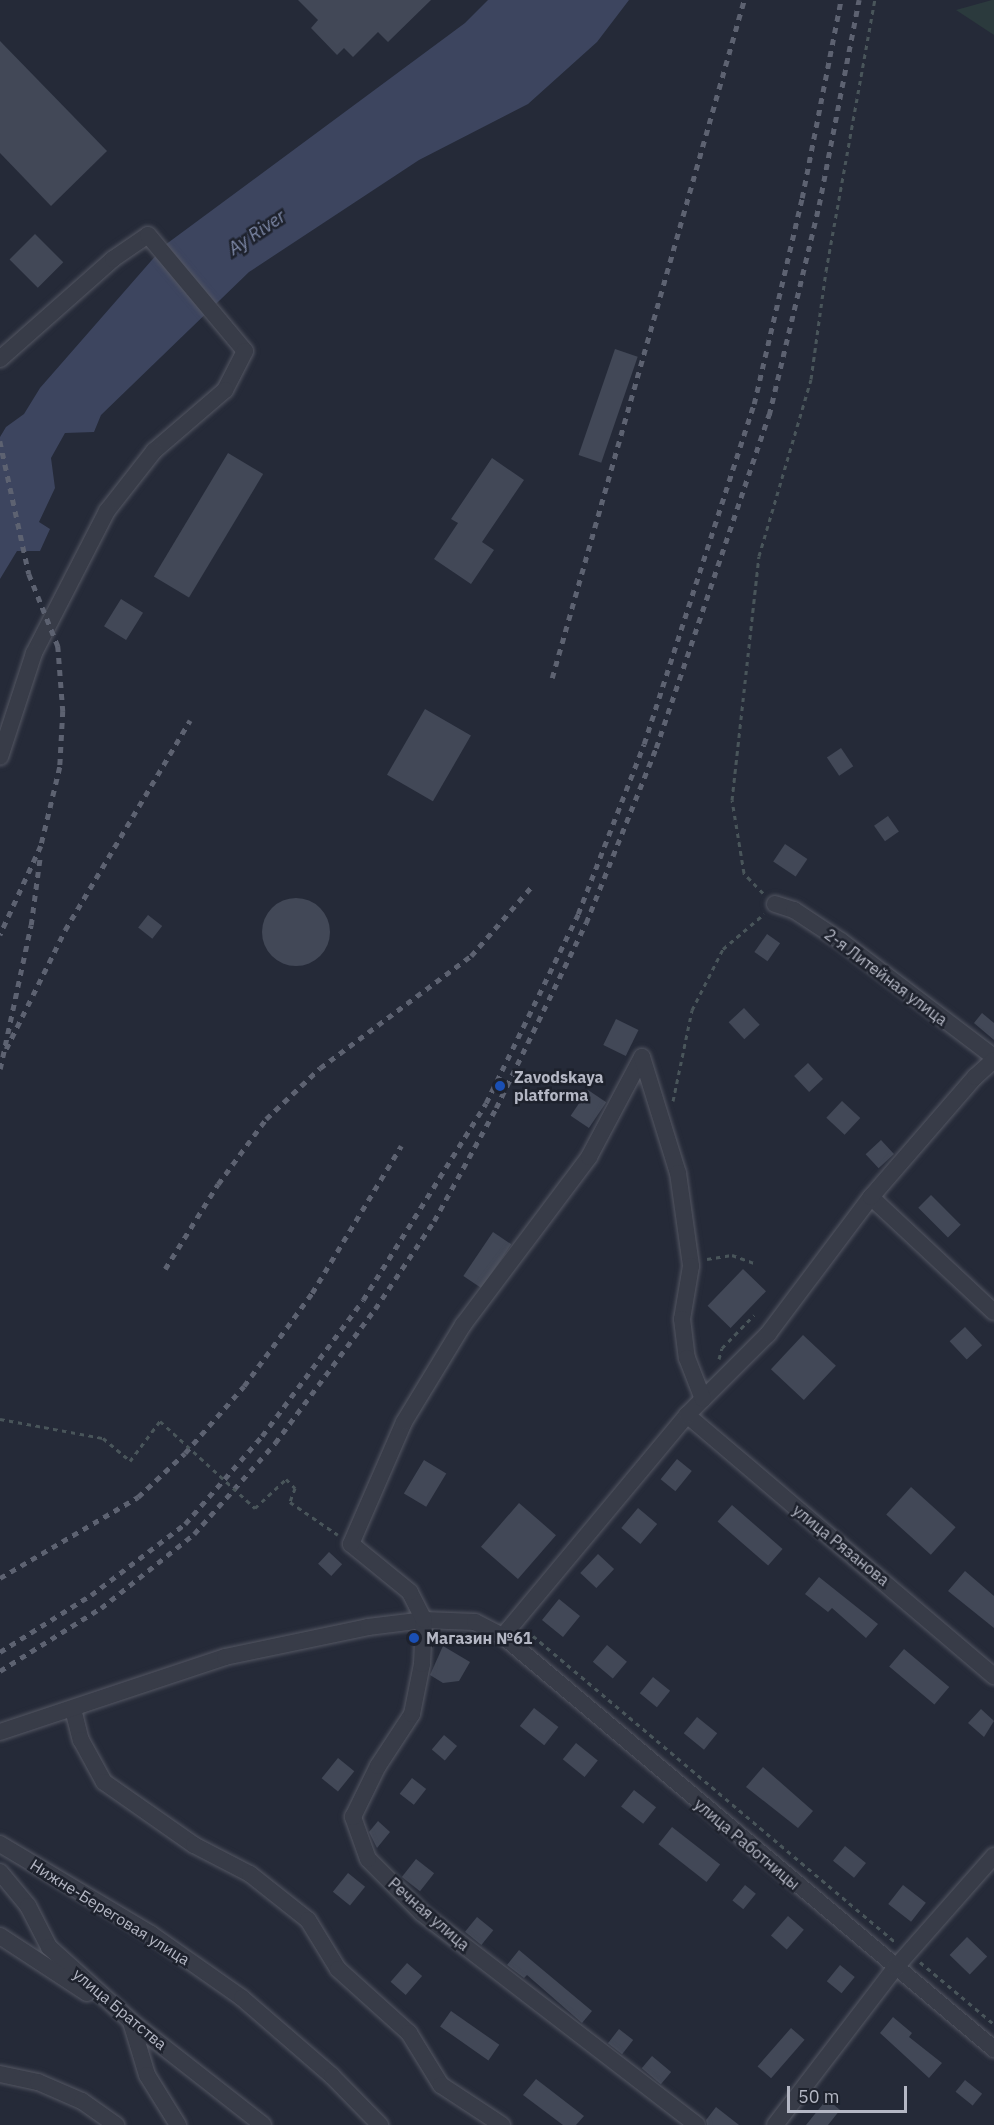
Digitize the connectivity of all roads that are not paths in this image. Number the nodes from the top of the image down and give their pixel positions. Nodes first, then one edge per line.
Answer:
1 (0, 359) edge
2 (0, 757) edge
3 (775, 904) road end
4 (994, 1058) edge
5 (871, 1197) junction
6 (994, 1312) edge
7 (702, 1399) junction
8 (687, 1415) junction
9 (424, 1620) junction
10 (503, 1636) junction
11 (994, 1676) edge
12 (73, 1709) junction
13 (0, 1732) edge
14 (0, 1844) edge
15 (994, 1856) edge
16 (0, 1872) edge
17 (0, 1936) edge
18 (896, 1967) junction
19 (133, 2023) junction
20 (994, 2049) edge
21 (0, 2074) edge
22 (116, 2125) edge
23 (178, 2125) edge
24 (263, 2125) edge
25 (380, 2125) edge
26 (502, 2125) edge
27 (697, 2125) edge
28 (775, 2125) edge

1 - 2 street
3 - 4 street, 2-я Литейная улица
4 - 5 street
5 - 6 street
5 - 7 street
7 - 8 street
7 - 9 street
8 - 10 street
8 - 11 street, улица Рязанова
9 - 10 street, улица Работницы
9 - 12 street, улица Работницы
9 - 27 street, Речная улица
10 - 18 street, улица Работницы
12 - 13 street, улица Работницы
12 - 26 street
14 - 25 street, Нижне-Береговая улица
15 - 18 street
16 - 19 street, улица Братства
17 - 19 street
18 - 20 street, улица Работницы
18 - 28 street
19 - 23 street
19 - 24 street, улица Братства
21 - 22 street

